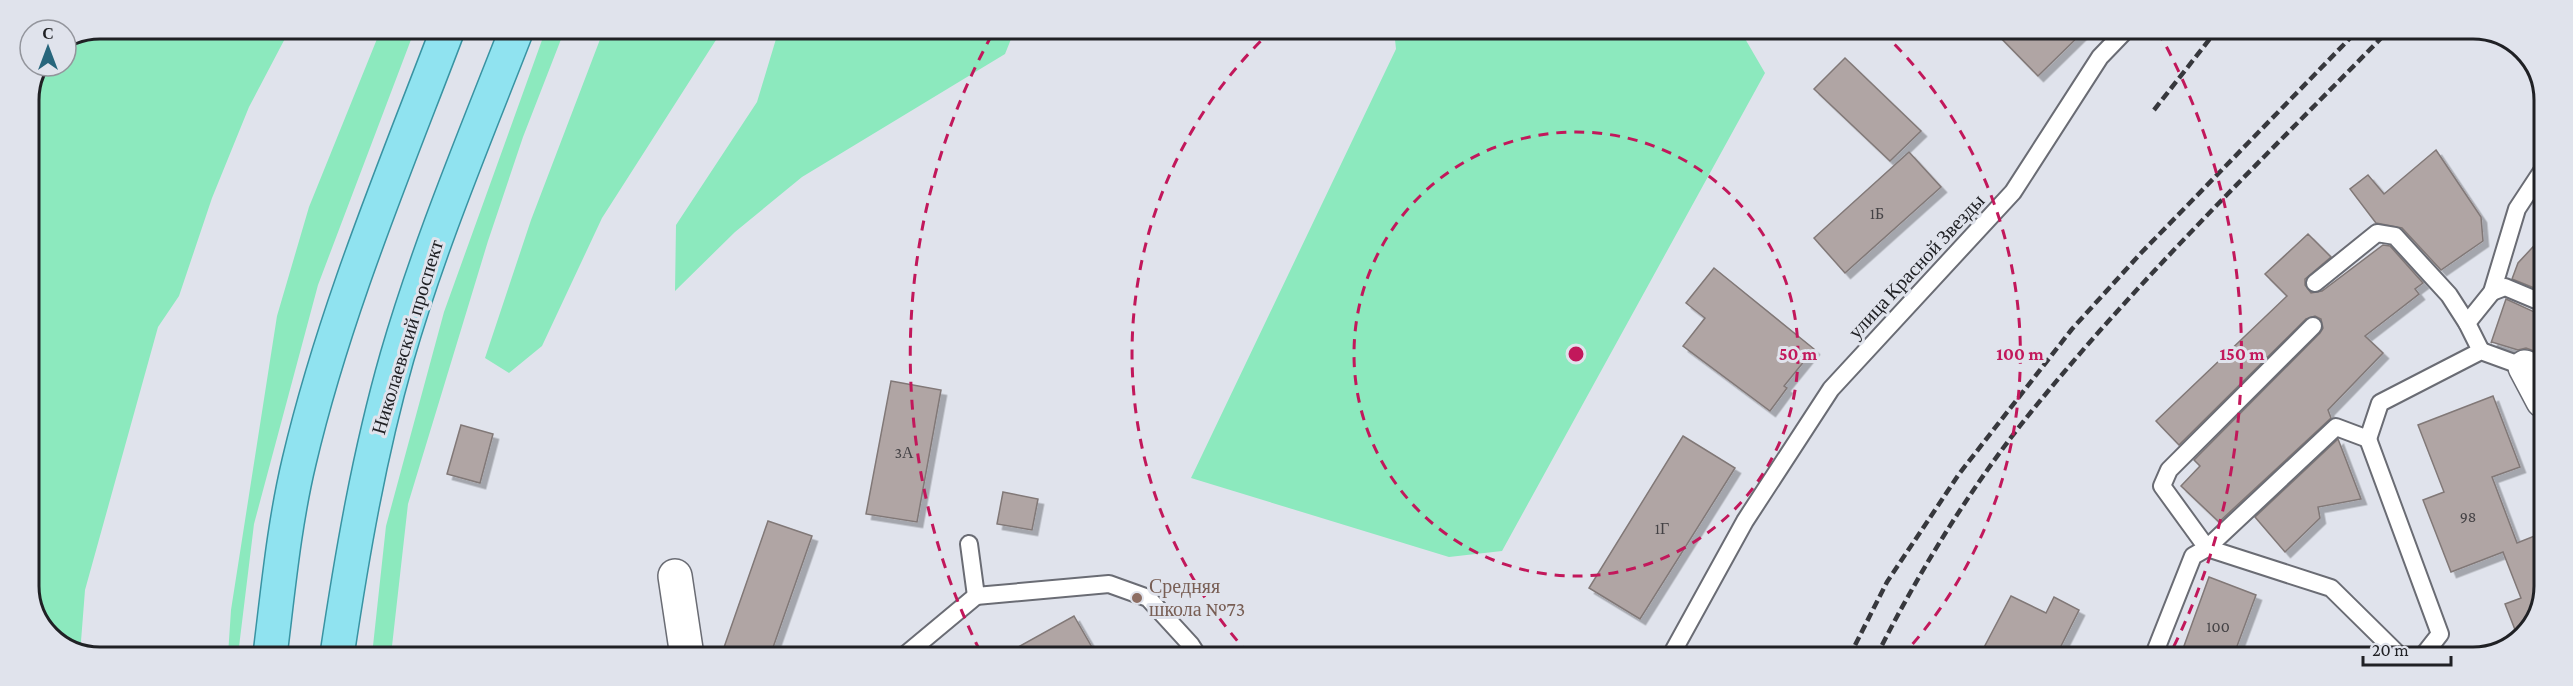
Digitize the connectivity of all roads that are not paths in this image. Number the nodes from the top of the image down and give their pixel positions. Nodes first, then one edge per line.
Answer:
1 (444, 39) edge
2 (513, 39) edge
3 (2117, 39) edge
4 (2534, 183) edge
5 (2315, 282) dead end
6 (2492, 292) junction
7 (2534, 299) edge
8 (2467, 323) junction
9 (2313, 326) dead end
10 (2481, 351) junction
11 (2525, 367) joint
12 (2534, 384) edge
13 (2368, 439) junction
14 (969, 544) dead end
15 (2208, 548) junction
16 (675, 576) dead end
17 (976, 596) junction
18 (271, 647) edge
19 (338, 647) edge
20 (686, 647) edge
21 (915, 647) edge
22 (1192, 647) edge
23 (1676, 647) edge
24 (2157, 647) edge
25 (2391, 647) edge
26 (2430, 647) edge

1 - 18 main road
2 - 19 main road, Николаевский проспект
3 - 23 lane, улица Красной Звезды
4 - 6 lane
5 - 8 lane
6 - 7 lane
6 - 8 lane
8 - 10 lane
9 - 15 lane
10 - 11 lane
10 - 13 lane
11 - 12 street
13 - 15 lane
13 - 26 lane
14 - 17 lane
15 - 24 lane
15 - 25 lane
16 - 20 street
17 - 21 lane
17 - 22 lane

